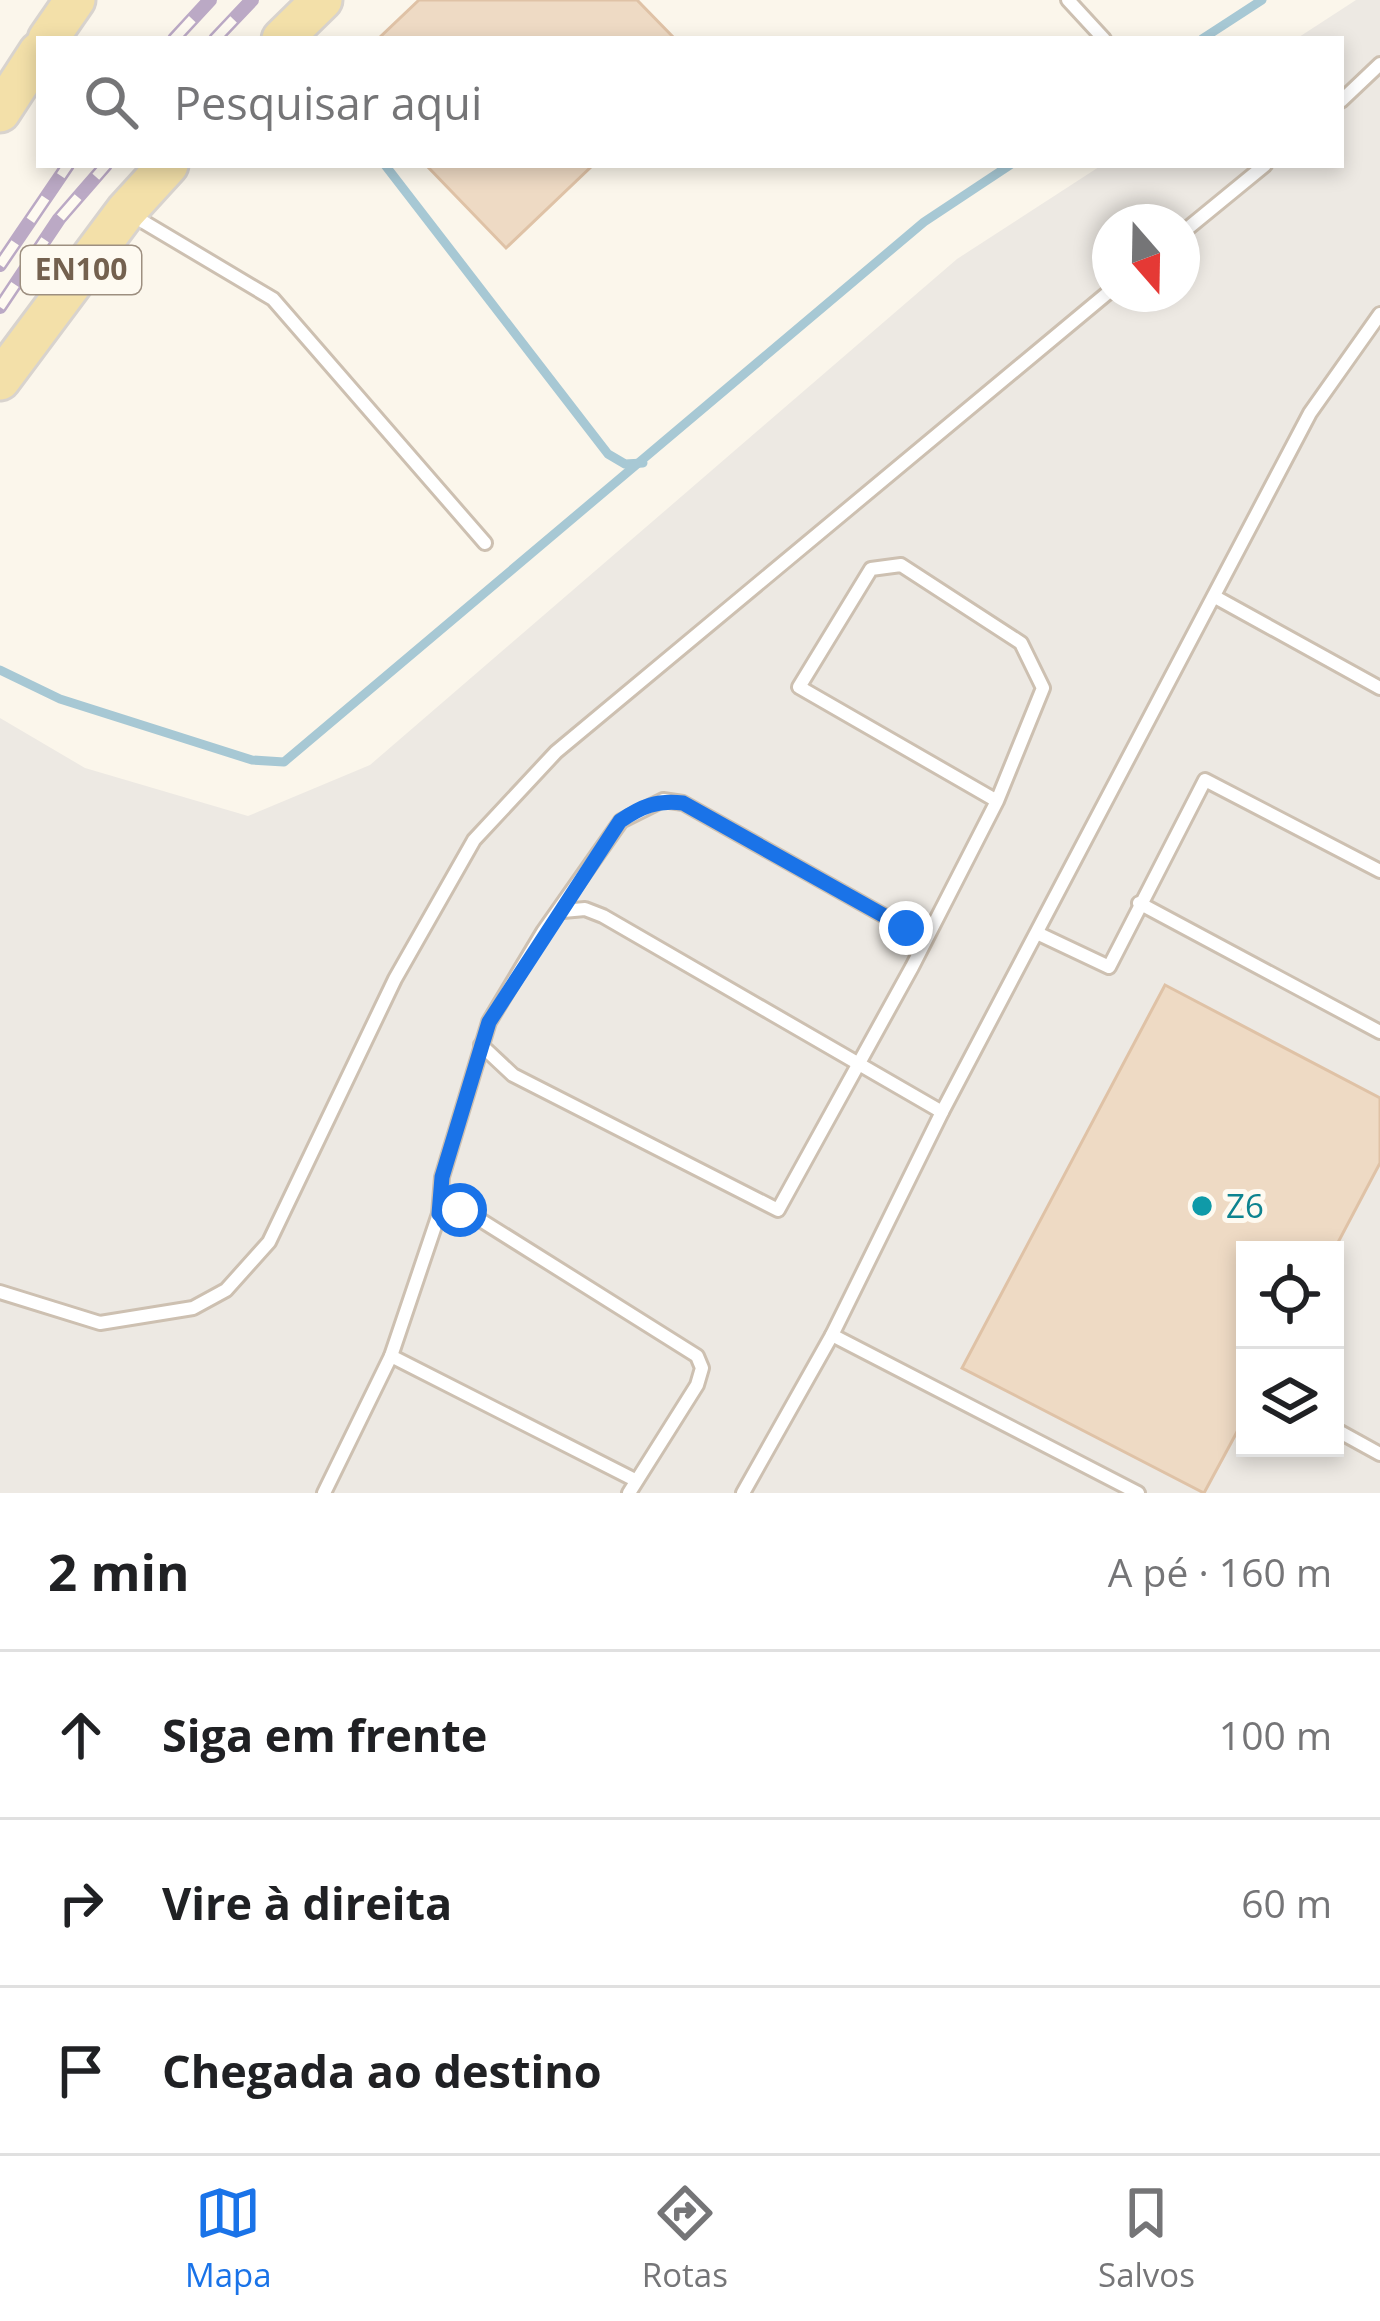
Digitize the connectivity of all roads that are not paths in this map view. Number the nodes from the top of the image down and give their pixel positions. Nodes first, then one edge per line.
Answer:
1 (75, 0) edge
2 (322, 0) edge
3 (1068, 0) edge
4 (50, 36) edge
5 (285, 36) edge
6 (1101, 36) edge
7 (36, 57) edge
8 (1380, 64) edge
9 (1344, 98) edge
10 (0, 112) edge
11 (165, 168) edge
12 (1261, 168) edge
13 (126, 212) junction
14 (1200, 217) edge
15 (1092, 306) edge
16 (1380, 314) edge
17 (0, 380) edge
18 (485, 543) dead end
19 (1217, 598) junction
20 (1380, 688) edge
21 (997, 801) junction
22 (1380, 871) edge
23 (1138, 903) junction
24 (562, 910) junction
25 (1037, 933) junction
26 (923, 944) junction
27 (1380, 1032) edge
28 (481, 1045) junction
29 (862, 1067) junction
30 (942, 1112) junction
31 (439, 1214) junction
32 (0, 1292) edge
33 (832, 1335) junction
34 (391, 1355) junction
35 (1344, 1434) edge
36 (1380, 1454) edge
37 (632, 1487) edge
38 (324, 1493) edge
39 (743, 1493) edge
40 (1138, 1493) edge

1 - 4 main road
2 - 5 main road
3 - 6 lane
7 - 10 main road
8 - 9 lane
11 - 13 main road, EN100
12 - 14 lane
13 - 17 main road, EN100
13 - 18 lane
15 - 32 lane
16 - 19 lane
19 - 20 lane
19 - 25 lane
21 - 21 lane
21 - 26 lane
22 - 23 lane
23 - 25 lane
23 - 27 lane
24 - 26 lane
24 - 28 lane
24 - 29 lane
25 - 30 lane
26 - 29 lane
28 - 29 lane
28 - 31 lane
29 - 30 lane
30 - 33 lane
31 - 34 lane
31 - 37 lane
33 - 39 lane
33 - 40 lane
34 - 37 lane
34 - 38 lane
35 - 36 lane

